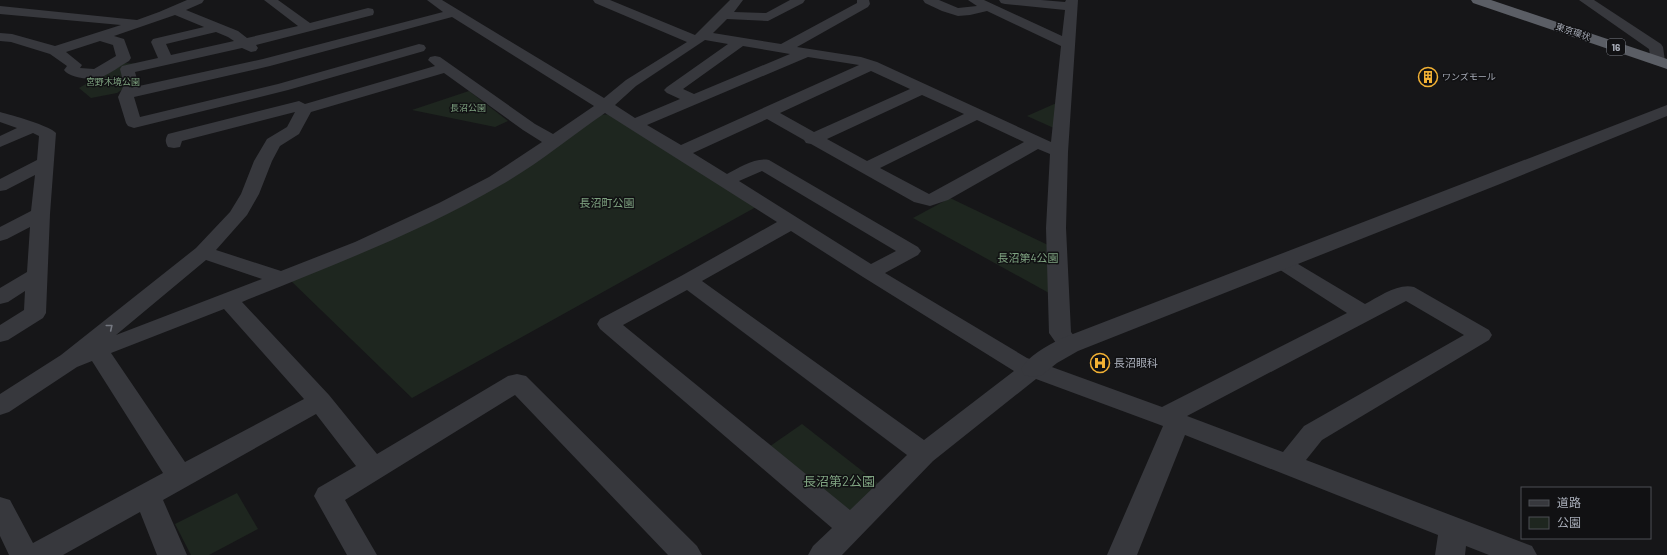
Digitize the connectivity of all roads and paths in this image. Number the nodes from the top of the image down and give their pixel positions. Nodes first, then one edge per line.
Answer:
1 (270, 0) edge
2 (351, 0) edge
3 (599, 0) edge
4 (799, 0) edge
5 (862, 0) edge
6 (929, 0) edge
7 (974, 0) edge
8 (1005, 0) edge
9 (1478, 0) edge
10 (1585, 0) edge
11 (196, 1) edge
12 (437, 2) edge
13 (1072, 3) edge
14 (731, 4) edge
15 (174, 5) edge
16 (454, 7) junction
17 (989, 7) junction
18 (0, 10) edge
19 (368, 12) junction
20 (141, 22) junction
21 (308, 27) junction
22 (218, 28) junction
23 (392, 29) junction
24 (100, 36) junction
25 (0, 37) edge
26 (700, 38) junction
27 (740, 42) junction
28 (246, 43) junction
29 (1069, 45) junction
30 (419, 48) junction
31 (783, 49) junction
32 (55, 51) junction
33 (807, 52) junction
34 (166, 60) junction
35 (265, 62) junction
36 (1663, 62) edge
37 (872, 65) junction
38 (445, 68) junction
39 (283, 87) junction
40 (923, 89) junction
41 (129, 93) junction
42 (693, 99) junction
43 (604, 106) junction
44 (302, 108) junction
45 (1667, 110) edge
46 (768, 113) junction
47 (977, 114) junction
48 (0, 117) edge
49 (634, 124) junction
50 (32, 127) junction
51 (812, 138) junction
52 (0, 142) edge
53 (555, 142) junction
54 (1036, 142) junction
55 (174, 143) dead end
56 (680, 152) junction
57 (1059, 152) junction
58 (45, 163) junction
59 (867, 168) junction
60 (725, 181) junction
61 (0, 186) edge
62 (40, 214) junction
63 (790, 223) junction
64 (0, 235) edge
65 (203, 252) junction
66 (1281, 262) junction
67 (870, 273) junction
68 (37, 275) junction
69 (281, 278) junction
70 (688, 281) junction
71 (0, 297) edge
72 (228, 300) junction
73 (1363, 313) junction
74 (0, 335) edge
75 (1069, 345) junction
76 (97, 350) junction
77 (69, 361) junction
78 (1033, 369) junction
79 (320, 401) junction
80 (0, 406) edge
81 (1171, 419) junction
82 (924, 454) junction
83 (1288, 464) junction
84 (373, 468) junction
85 (180, 477) junction
86 (147, 495) junction
87 (0, 508) edge
88 (851, 527) junction
89 (1452, 542) edge
90 (24, 555) edge
91 (37, 555) edge
92 (172, 555) edge
93 (362, 555) edge
94 (686, 555) edge
95 (823, 555) edge
96 (1122, 555) edge
97 (1522, 555) edge

1 - 21 street
2 - 19 street
3 - 26 street
4 - 14 street
5 - 31 street
6 - 17 street
7 - 17 street
8 - 13 street
9 - 36 highway, 東京環状 / 16
10 - 36 street
11 - 15 street
12 - 16 street
13 - 29 street
14 - 26 street
15 - 20 street
15 - 22 street
16 - 23 street
16 - 43 street
17 - 29 street
18 - 20 street
19 - 21 street
19 - 23 street
20 - 24 street
21 - 28 street
22 - 28 street
22 - 34 street
23 - 30 street
23 - 35 street
24 - 32 street
24 - 32 street
25 - 32 street
26 - 27 street
26 - 43 street
27 - 31 street
27 - 42 street
28 - 34 street
28 - 35 street
29 - 57 street
30 - 38 street
30 - 39 street
31 - 33 street
33 - 37 street
33 - 42 street
34 - 41 street
35 - 39 street
35 - 41 street
37 - 40 street
37 - 46 street
38 - 44 street
38 - 53 street
39 - 41 street
39 - 44 street
40 - 47 street
40 - 51 street
42 - 49 street
43 - 49 street
43 - 53 street
44 - 55 street
44 - 65 street
45 - 66 street
46 - 51 street
46 - 56 street
47 - 54 street
47 - 59 street
48 - 50 street
49 - 56 street
50 - 52 street
50 - 58 street
51 - 59 street
53 - 69 street
54 - 57 street
54 - 59 street
56 - 60 street
57 - 75 street
58 - 61 street
58 - 62 street
60 - 63 street
60 - 67 street
62 - 64 street
62 - 68 street
63 - 67 street
63 - 70 street
65 - 69 street
77 -> 65 street
66 - 73 street
66 - 75 street
67 - 78 street
68 - 71 street
68 - 74 street
69 - 72 street
70 - 82 street
70 - 88 street
72 - 76 street
72 - 79 street
73 - 81 street
73 - 83 street
75 - 78 street
76 - 77 street
76 - 85 street
77 - 80 street
78 - 81 street
78 - 82 street
79 - 84 street
79 - 85 street
81 - 83 street
81 - 96 street
82 - 88 street
83 - 89 street
84 - 93 street
84 - 94 street
85 - 86 street
86 - 91 street
86 - 92 street
87 - 90 street
88 - 95 street
89 - 97 street

